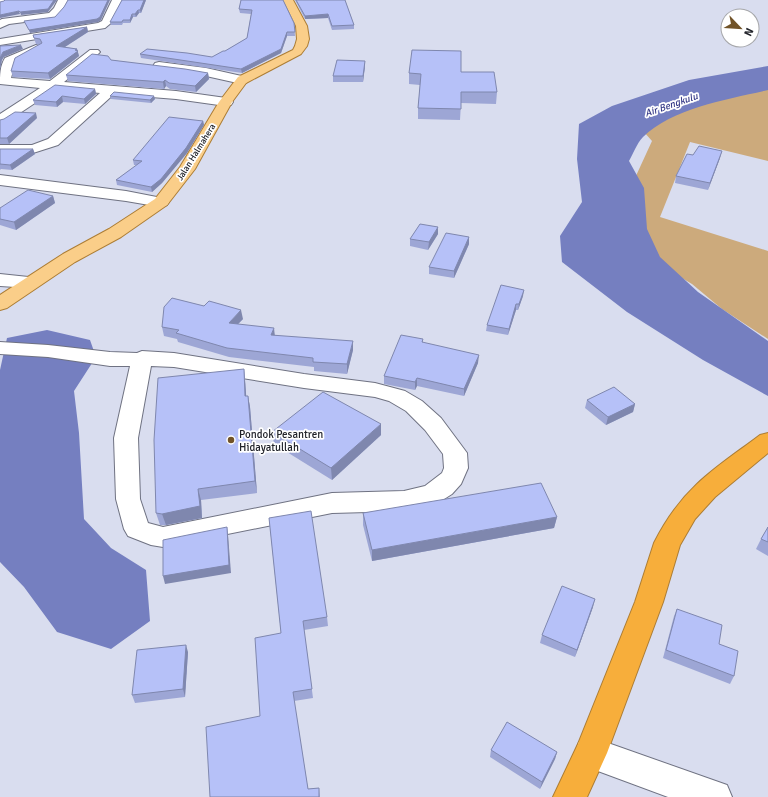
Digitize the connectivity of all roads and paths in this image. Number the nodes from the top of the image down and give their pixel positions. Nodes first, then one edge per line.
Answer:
1 (62, 0) edge
2 (117, 0) edge
3 (288, 0) edge
4 (3, 23) edge
5 (0, 42) edge
6 (36, 48) edge
7 (94, 52) dead end
8 (148, 64) edge
9 (134, 80) edge
10 (242, 80) junction
11 (53, 85) junction
12 (118, 90) junction
13 (226, 102) junction
14 (0, 120) edge
15 (0, 149) edge
16 (0, 180) edge
17 (161, 202) junction
18 (0, 280) edge
19 (31, 282) junction
20 (0, 304) edge
21 (0, 348) edge
22 (142, 358) junction
23 (762, 446) edge
24 (591, 753) junction
25 (570, 797) edge
26 (715, 797) edge

1 - 4 street
2 - 5 street
3 - 10 main road, Jalan Halmahera
6 - 11 street
7 - 11 street
8 - 10 street
9 - 12 street
10 - 13 main road, Jalan Halmahera
11 - 12 street
11 - 14 street
12 - 13 street
12 - 15 street
13 - 17 main road, Jalan Halmahera
16 - 17 street
17 - 19 main road, Jalan Halmahera
18 - 19 street
19 - 20 main road, Jalan Halmahera
21 - 22 street
22 - 22 street
23 - 24 highway
24 - 25 highway
24 - 26 street

